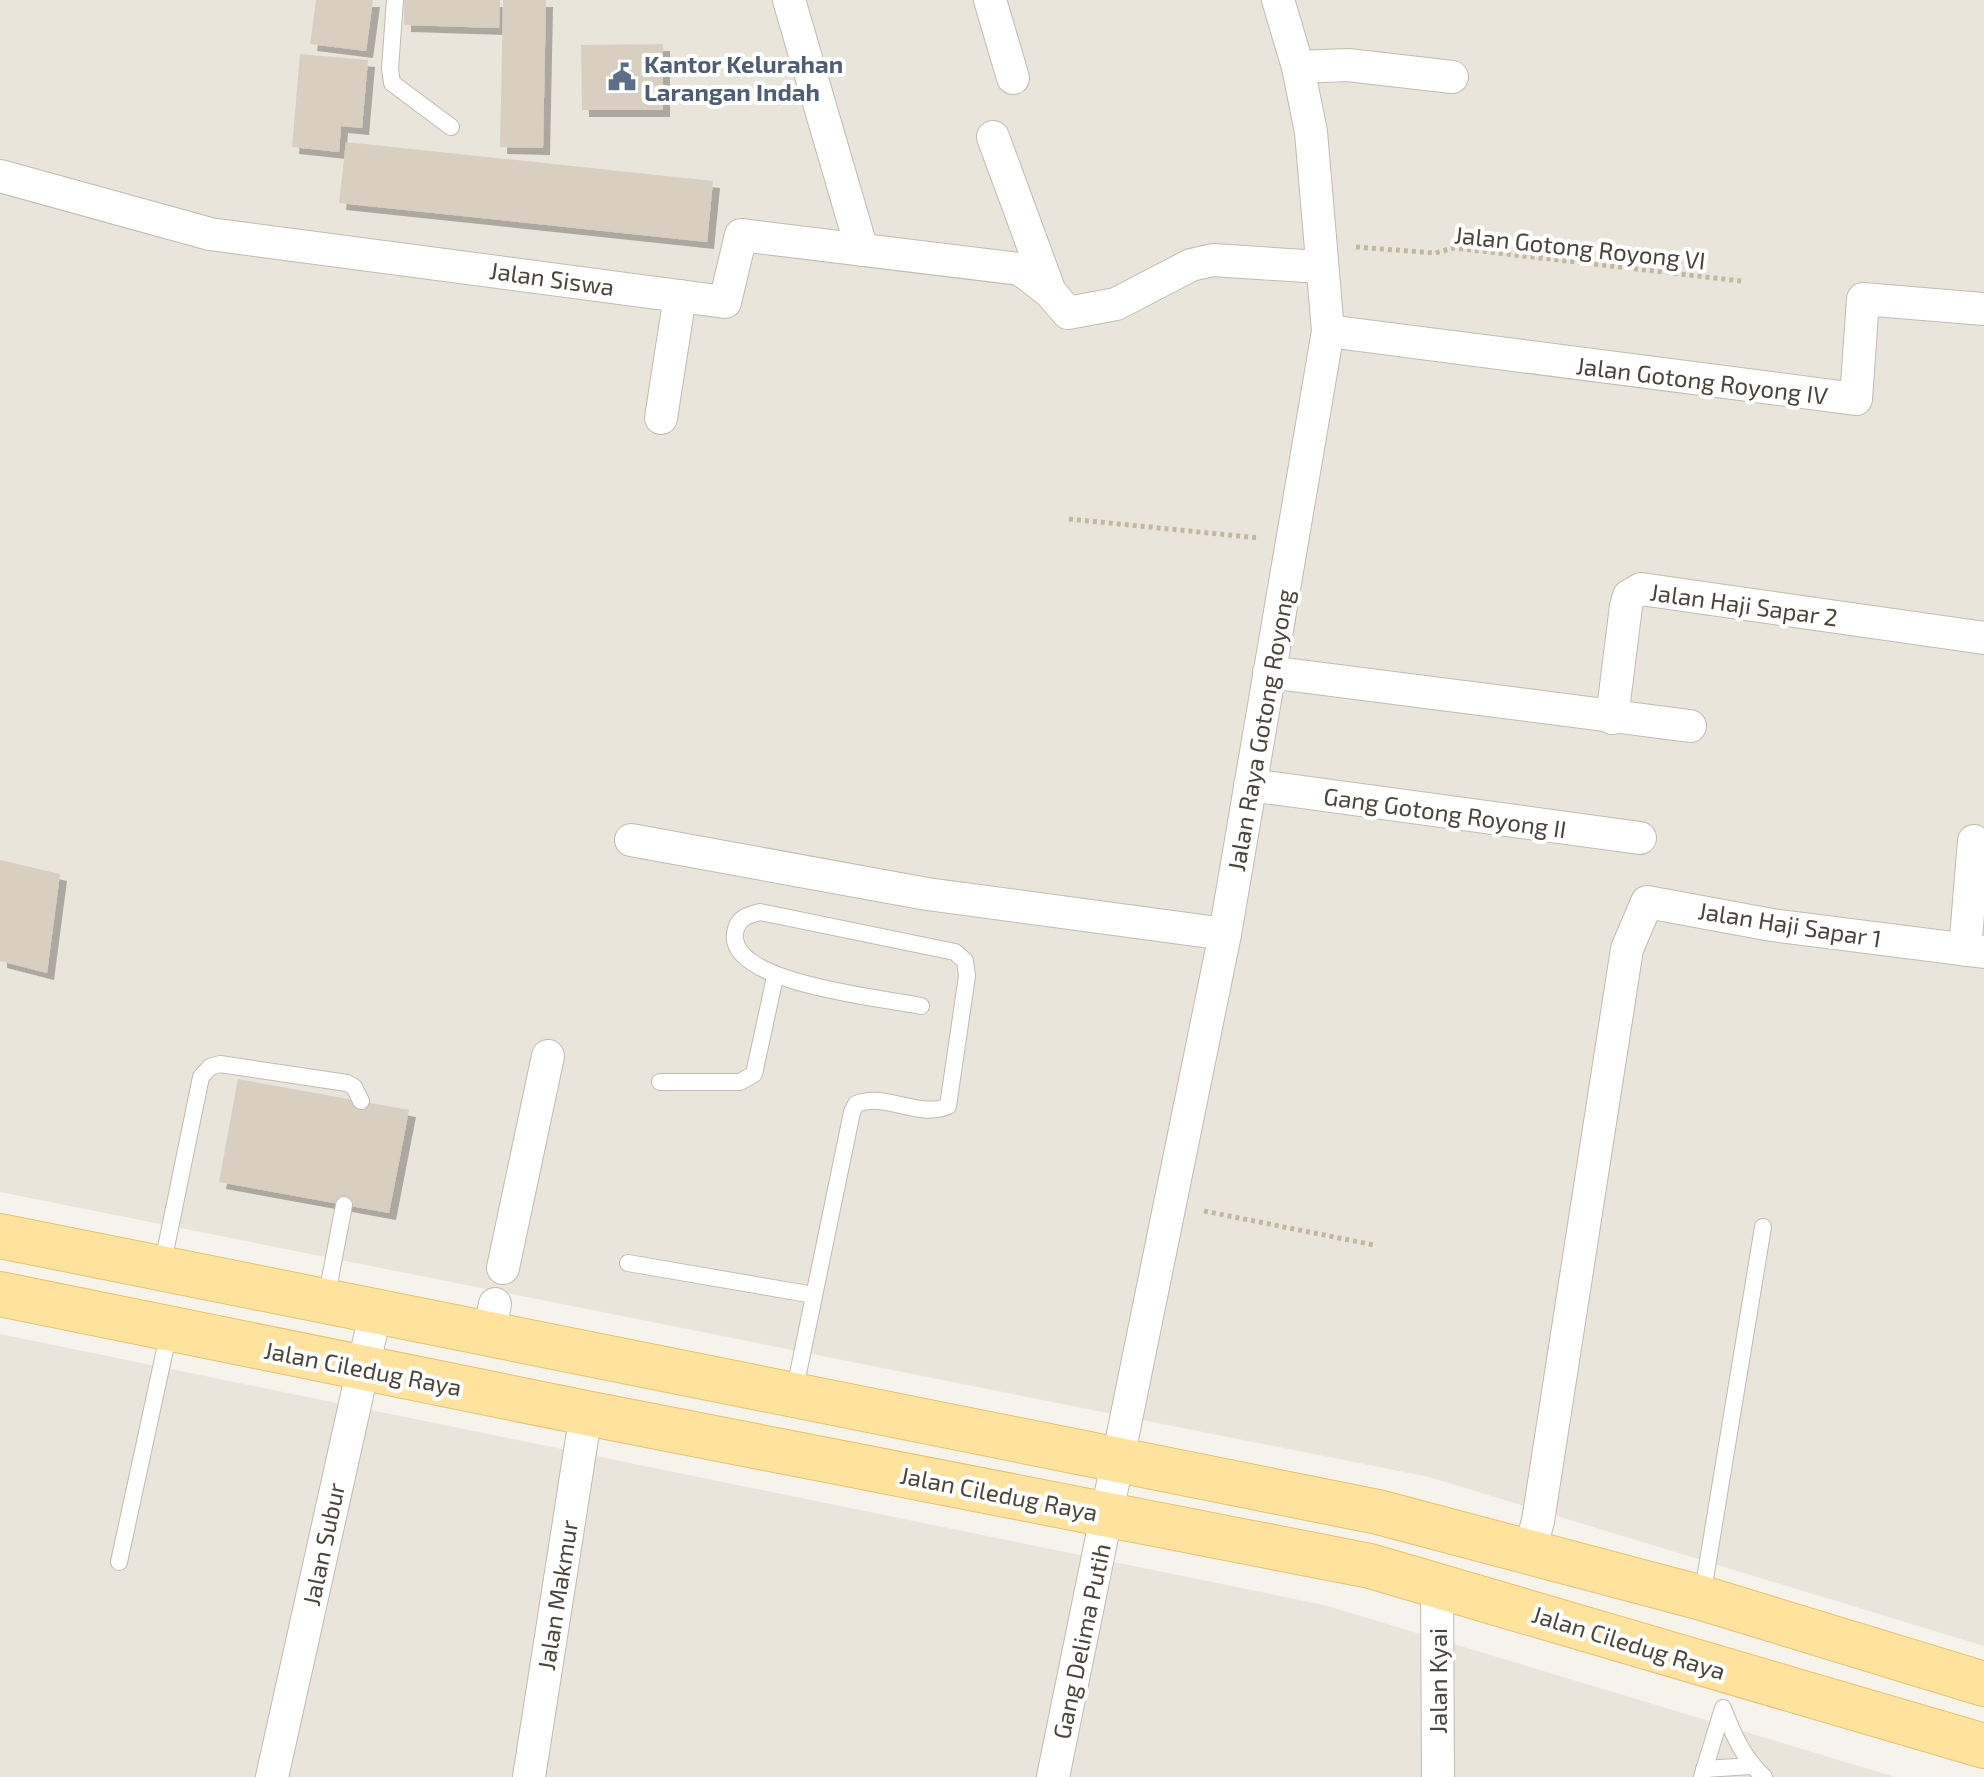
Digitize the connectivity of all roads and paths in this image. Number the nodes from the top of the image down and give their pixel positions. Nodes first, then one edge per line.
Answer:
1 (395, 0) edge
2 (789, 0) edge
3 (990, 0) edge
4 (1278, 0) edge
5 (1298, 67) junction
6 (1452, 77) dead end
7 (1013, 78) dead end
8 (451, 127) dead end
9 (993, 137) dead end
10 (0, 176) edge
11 (862, 250) junction
12 (1320, 256) junction
13 (1741, 281) dead end
14 (1050, 292) junction
15 (680, 296) junction
16 (1984, 309) edge
17 (1328, 331) junction
18 (661, 418) dead end
19 (1069, 519) dead end
20 (1292, 543) junction
21 (1984, 638) edge
22 (1269, 672) junction
23 (1612, 718) junction
24 (1690, 726) dead end
25 (1250, 785) junction
26 (1640, 838) dead end
27 (631, 840) dead end
28 (1974, 841) dead end
29 (1225, 934) junction
30 (1974, 951) edge
31 (775, 977) junction
32 (921, 1006) dead end
33 (548, 1056) dead end
34 (660, 1082) dead end
35 (361, 1101) dead end
36 (344, 1205) dead end
37 (1171, 1205) junction
38 (1763, 1227) dead end
39 (0, 1236) edge
40 (1374, 1245) dead end
41 (628, 1263) dead end
42 (162, 1268) junction
43 (503, 1268) dead end
44 (0, 1294) edge
45 (814, 1295) junction
46 (326, 1300) junction
47 (376, 1310) junction
48 (160, 1328) junction
49 (313, 1358) junction
50 (363, 1368) junction
51 (794, 1393) junction
52 (586, 1413) junction
53 (1120, 1458) junction
54 (1108, 1514) junction
55 (1529, 1554) junction
56 (119, 1562) dead end
57 (1437, 1585) junction
58 (1702, 1598) junction
59 (1984, 1684) edge
60 (1725, 1690) junction
61 (1984, 1746) edge
62 (1758, 1772) edge
63 (1703, 1773) edge
64 (272, 1777) edge
65 (529, 1777) edge
66 (1053, 1777) edge
67 (1438, 1777) edge

1 - 8 lane
2 - 11 street
3 - 7 street
4 - 5 street, Jalan Raya Gotong Royong
5 - 6 street
5 - 12 street, Jalan Raya Gotong Royong
9 - 14 street
10 - 15 street, Jalan Siswa
11 - 14 street, Jalan Siswa
11 - 15 street, Jalan Siswa
12 - 13 path, Jalan Gotong Royong VI
12 - 14 street, Jalan Siswa
12 - 17 street, Jalan Raya Gotong Royong
15 - 18 street
16 - 17 street, Jalan Gotong Royong IV
17 - 20 street, Jalan Raya Gotong Royong
19 - 20 path
20 - 22 street, Jalan Raya Gotong Royong
21 - 23 street, Jalan Haji Sapar 2
22 - 23 street
22 - 25 street, Jalan Raya Gotong Royong
23 - 24 street
25 - 26 street, Gang Gotong Royong II
25 - 29 street, Jalan Raya Gotong Royong
27 - 29 street
28 - 30 street
29 - 37 street, Jalan Raya Gotong Royong
30 - 55 street, Jalan Haji Sapar 1
31 - 32 lane
31 - 34 lane
31 - 45 lane
33 - 43 street
35 - 42 lane
36 - 46 lane
37 - 40 path
37 - 53 street, Jalan Raya Gotong Royong
38 - 58 lane
39 - 42 main road
41 - 45 lane
42 - 46 main road
42 - 48 main road
44 - 48 main road, Jalan Ciledug Raya
45 - 51 lane
46 - 47 main road
46 - 49 main road
47 - 50 street, Jalan Subur
47 - 51 main road
48 - 49 main road, Jalan Ciledug Raya
48 - 56 lane
49 - 50 main road, Jalan Ciledug Raya
50 - 52 main road, Jalan Ciledug Raya
50 - 64 street, Jalan Subur
51 - 53 main road
52 - 54 main road, Jalan Ciledug Raya
52 - 65 street, Jalan Makmur
53 - 54 street, Gang Delima Putih
53 - 55 main road
54 - 57 main road, Jalan Ciledug Raya
54 - 66 street, Gang Delima Putih
55 - 58 main road
57 - 60 main road, Jalan Ciledug Raya
57 - 67 street, Jalan Kyai
58 - 59 main road
60 - 61 main road, Jalan Ciledug Raya
60 - 62 lane
60 - 63 lane
62 - 63 lane

